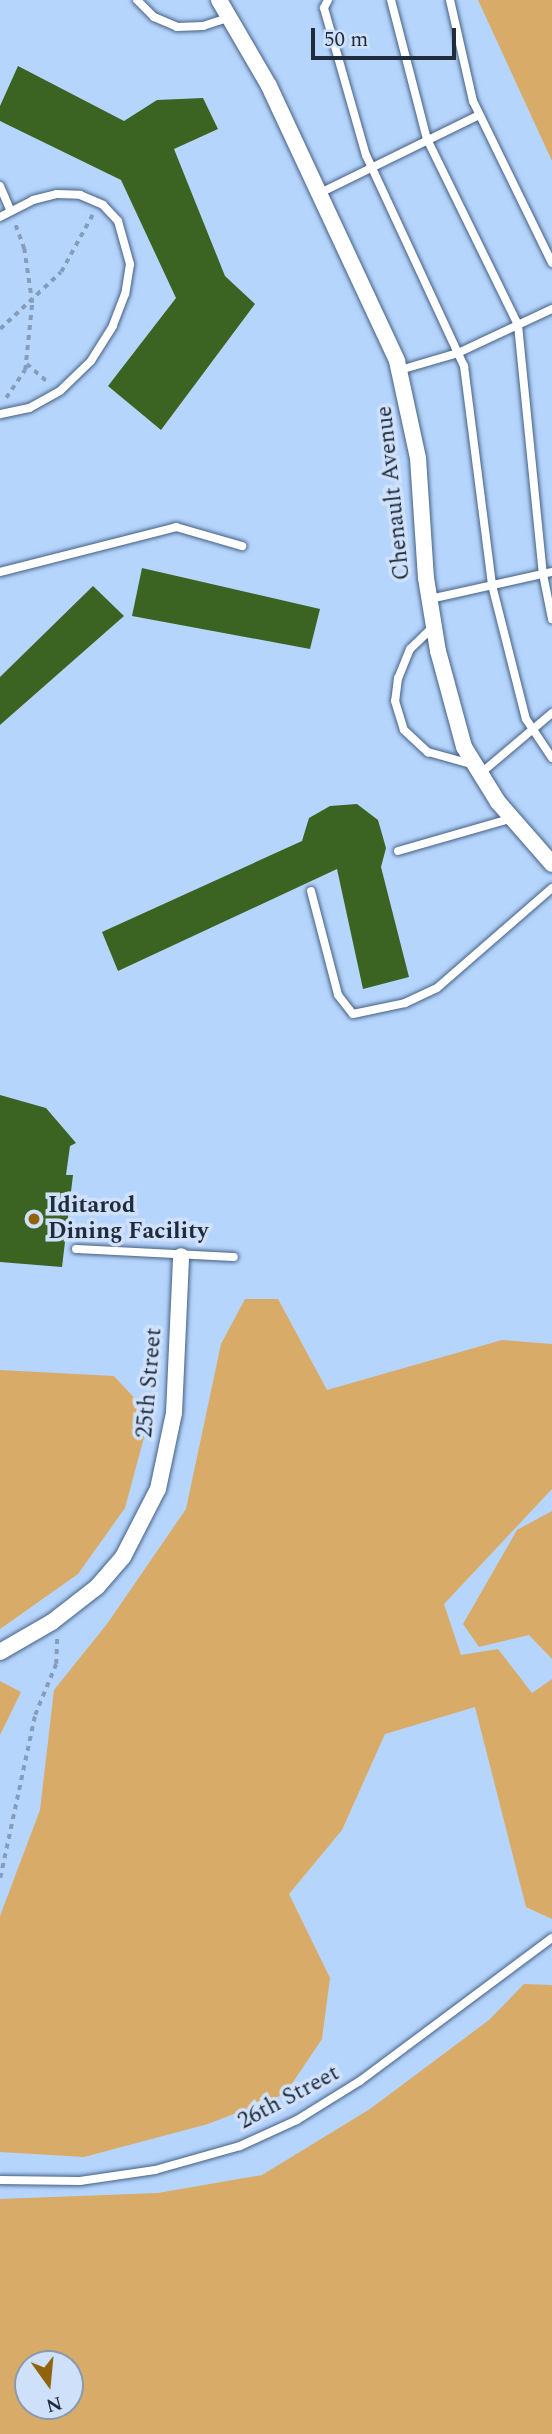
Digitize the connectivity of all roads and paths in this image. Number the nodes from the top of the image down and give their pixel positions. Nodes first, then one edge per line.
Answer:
1 (137, 0) edge
2 (219, 0) edge
3 (328, 0) edge
4 (391, 0) edge
5 (450, 0) edge
6 (231, 17) junction
7 (479, 115) junction
8 (427, 139) junction
9 (371, 165) junction
10 (0, 186) edge
11 (320, 193) junction
12 (98, 202) junction
13 (10, 210) junction
14 (0, 217) edge
15 (552, 263) edge
16 (32, 303) junction
17 (552, 309) edge
18 (518, 325) junction
19 (0, 329) edge
20 (458, 353) junction
21 (27, 364) junction
22 (400, 370) junction
23 (60, 391) junction
24 (0, 405) edge
25 (0, 414) edge
26 (242, 546) dead end
27 (0, 572) edge
28 (547, 573) edge
29 (492, 585) junction
30 (429, 599) junction
31 (552, 619) edge
32 (434, 626) junction
33 (552, 713) edge
34 (531, 730) junction
35 (552, 758) edge
36 (478, 769) junction
37 (513, 818) junction
38 (398, 851) dead end
39 (552, 864) edge
40 (552, 888) edge
41 (311, 891) dead end
42 (76, 1249) dead end
43 (181, 1256) junction
44 (234, 1257) dead end
45 (52, 1622) junction
46 (0, 1652) edge
47 (0, 1878) edge
48 (552, 1938) edge
49 (0, 2180) edge

1 - 6 lane
2 - 6 street, Chenault Avenue
3 - 9 lane
4 - 8 lane
5 - 7 lane
6 - 11 street, Chenault Avenue
7 - 8 lane
7 - 15 lane
8 - 9 lane
8 - 18 lane
9 - 11 lane
9 - 20 lane
10 - 13 lane
11 - 22 street, Chenault Avenue
12 - 13 lane
12 - 16 path
12 - 23 lane
13 - 14 lane
13 - 16 path
16 - 19 path
16 - 21 path
17 - 18 lane
18 - 20 lane
18 - 28 lane
20 - 22 lane
20 - 29 lane
21 - 23 path
21 - 24 path
22 - 30 street, Chenault Avenue
23 - 25 lane
26 - 27 lane
28 - 29 lane
28 - 31 lane
29 - 30 lane
29 - 34 lane
30 - 32 street, Chenault Avenue
32 - 36 street, Chenault Avenue
32 - 36 lane
33 - 34 lane
34 - 35 lane
34 - 36 lane
36 - 37 street, Chenault Avenue
37 - 38 lane
37 - 39 street, Chenault Avenue
40 - 41 lane
42 - 43 lane
43 - 44 lane
43 - 45 street, 25th Street
45 - 46 street, 25th Street
45 - 47 path
48 - 49 lane, 26th Street

